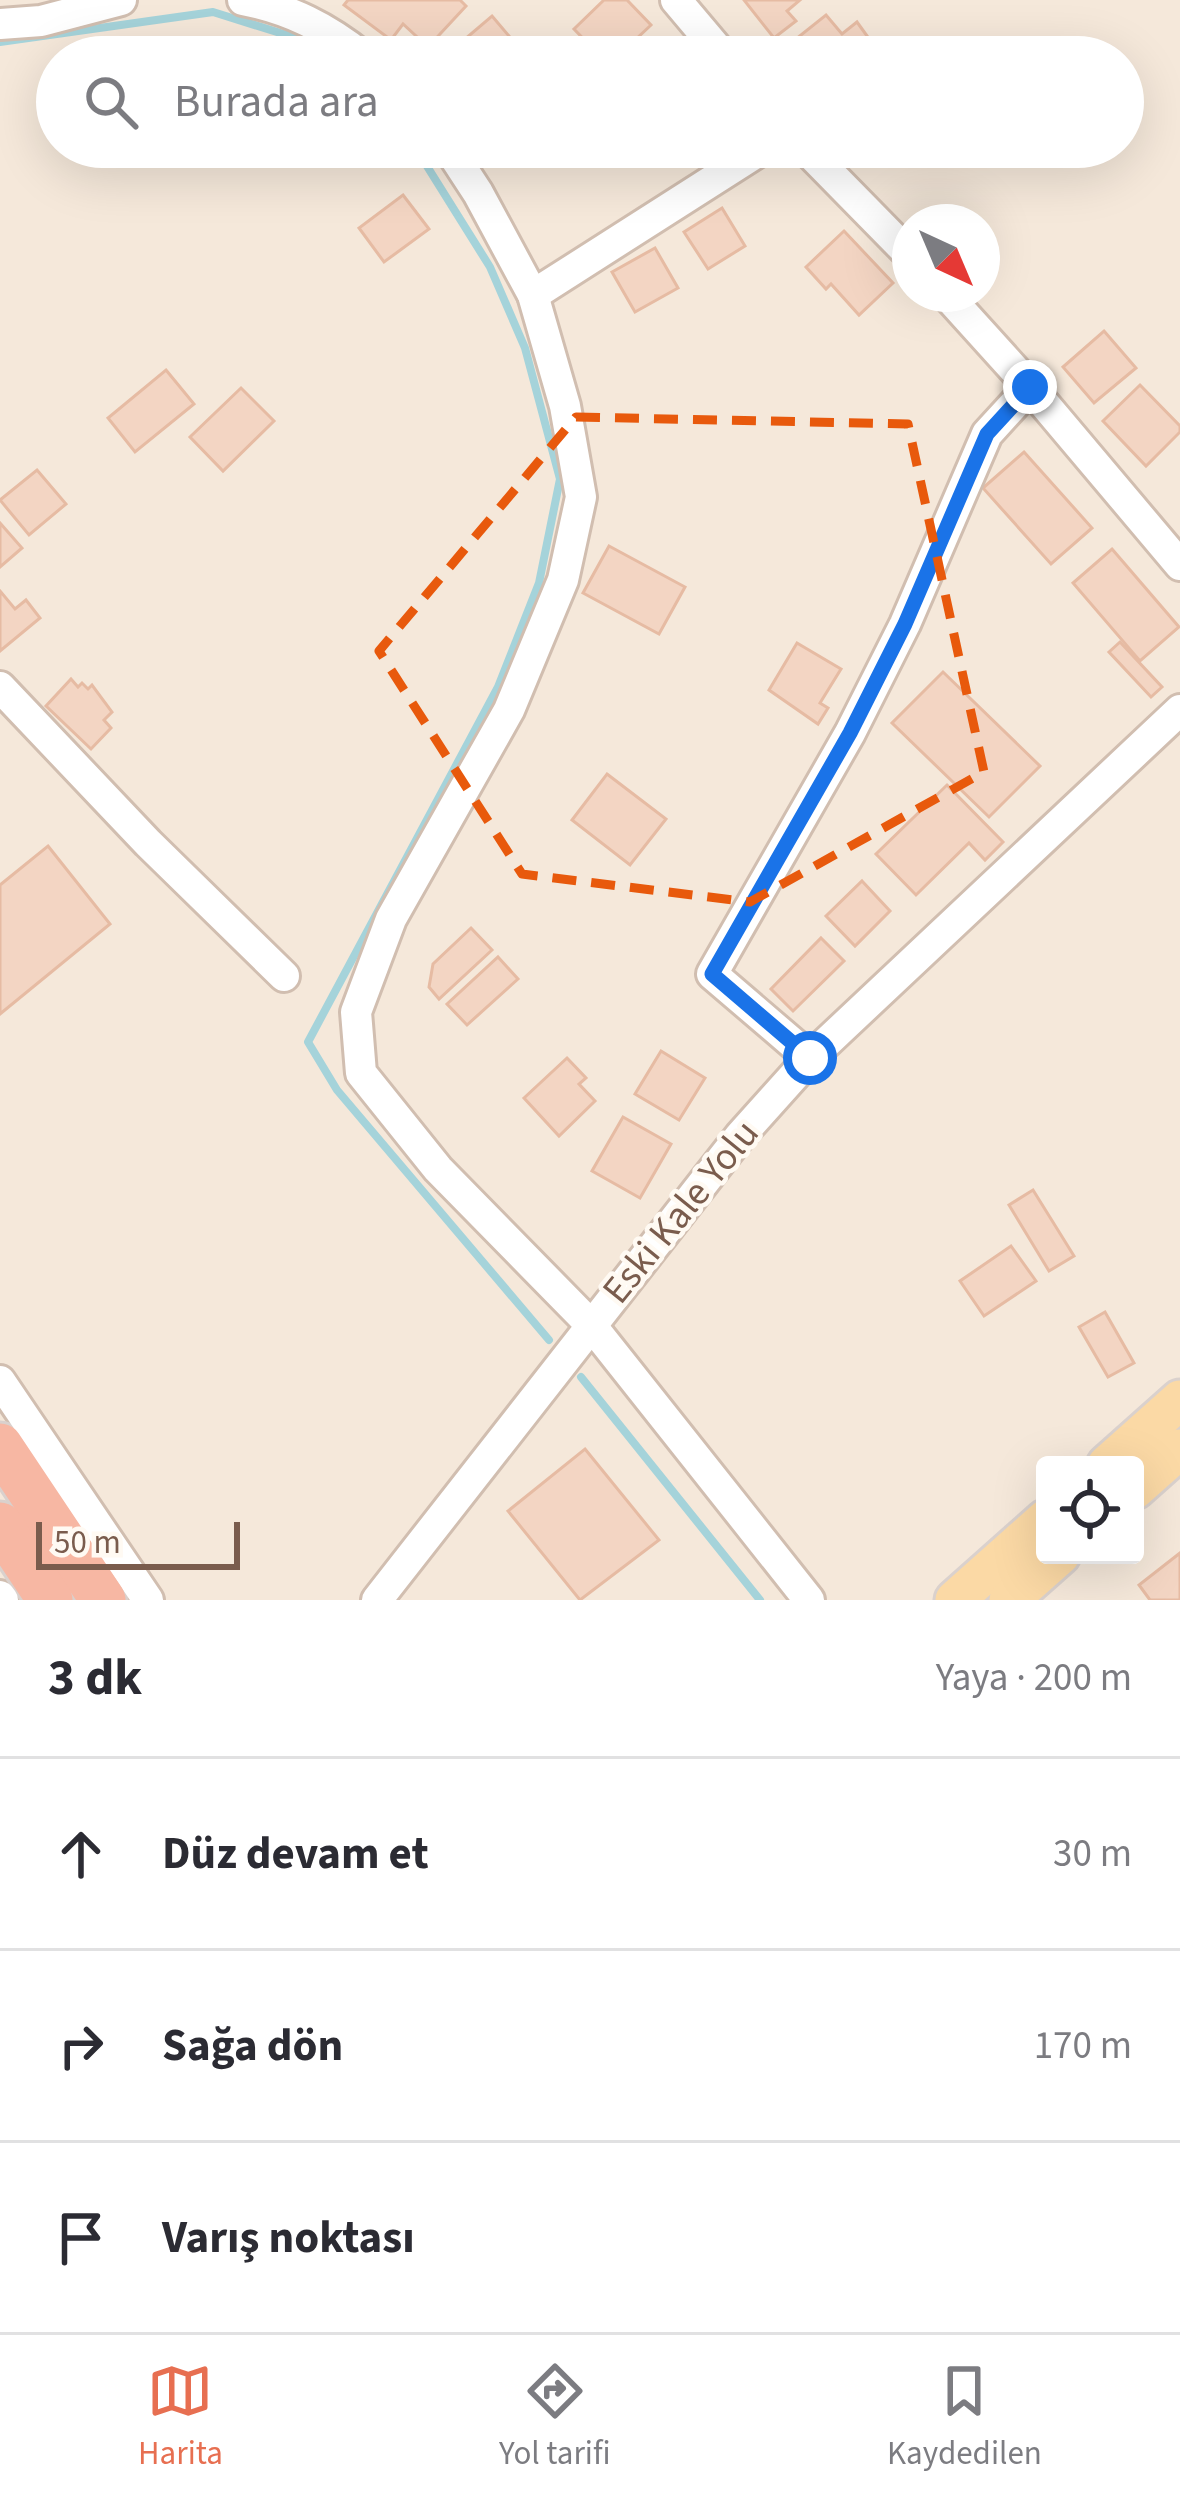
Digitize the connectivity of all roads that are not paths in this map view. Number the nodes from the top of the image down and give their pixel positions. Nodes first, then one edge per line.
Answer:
1 (121, 0) edge
2 (244, 0) edge
3 (676, 0) edge
4 (0, 24) edge
5 (337, 36) edge
6 (706, 36) edge
7 (461, 168) edge
8 (733, 168) edge
9 (825, 168) edge
10 (892, 237) edge
11 (533, 296) junction
12 (962, 312) edge
13 (1030, 387) junction
14 (1180, 565) edge
15 (0, 687) edge
16 (1180, 710) edge
17 (284, 976) dead end
18 (810, 1058) junction
19 (591, 1325) junction
20 (0, 1381) edge
21 (1180, 1400) edge
22 (0, 1446) edge
23 (1180, 1449) edge
24 (1117, 1456) edge
25 (1144, 1481) edge
26 (0, 1525) edge
27 (1036, 1528) edge
28 (1050, 1564) edge
29 (50, 1600) edge
30 (103, 1600) edge
31 (148, 1600) edge
32 (377, 1600) edge
33 (809, 1600) edge
34 (955, 1600) edge
35 (1009, 1600) edge

1 - 4 street
2 - 5 street
3 - 6 street
7 - 11 street
8 - 11 street
9 - 10 street
11 - 19 street
12 - 13 street
13 - 14 street
13 - 18 street
15 - 17 street
16 - 18 street, Eski Kale Yolu
18 - 19 street, Eski Kale Yolu
19 - 32 street, Eski Kale Yolu
19 - 33 street
20 - 31 street
21 - 24 main road
22 - 30 highway
23 - 25 main road
26 - 29 highway
27 - 34 main road
28 - 35 main road

